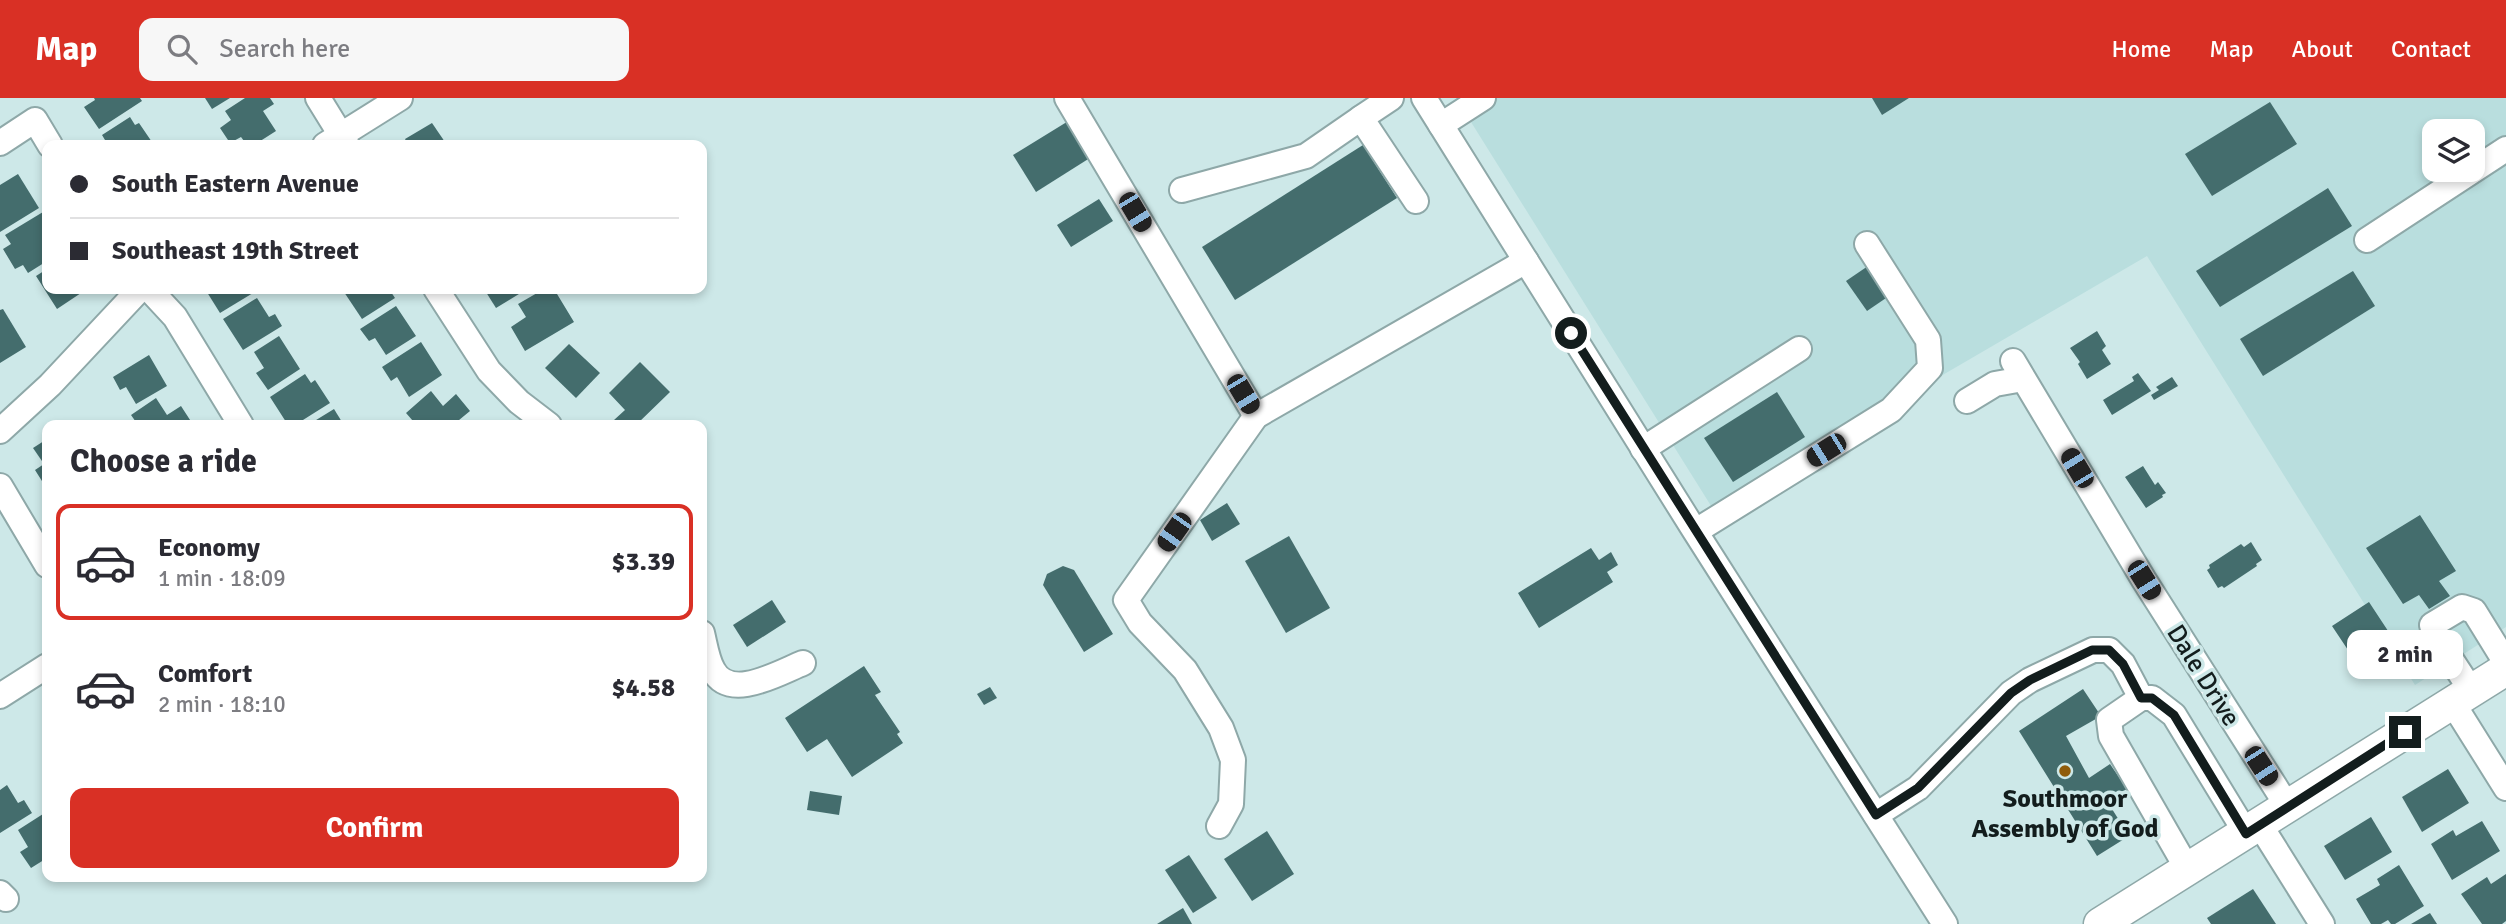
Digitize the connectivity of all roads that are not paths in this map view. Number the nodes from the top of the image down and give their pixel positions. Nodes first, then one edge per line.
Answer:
1 (318, 98) edge
2 (400, 98) edge
3 (1067, 98) edge
4 (1391, 98) edge
5 (1424, 98) edge
6 (1483, 98) edge
7 (1361, 118) junction
8 (1441, 125) junction
9 (47, 140) edge
10 (337, 140) edge
11 (341, 140) edge
12 (0, 142) edge
13 (2506, 149) edge
14 (1182, 190) dead end
15 (1416, 201) dead end
16 (2367, 240) dead end
17 (1867, 244) dead end
18 (1526, 261) junction
19 (135, 294) edge
20 (154, 294) edge
21 (439, 294) edge
22 (1800, 349) dead end
23 (1967, 401) dead end
24 (1256, 416) junction
25 (238, 420) edge
26 (542, 420) edge
27 (0, 431) edge
28 (1643, 449) junction
29 (0, 486) edge
30 (1696, 531) junction
31 (42, 557) edge
32 (707, 651) edge
33 (803, 663) dead end
34 (2506, 663) edge
35 (2506, 668) edge
36 (42, 669) edge
37 (0, 696) edge
38 (2462, 696) junction
39 (2141, 698) junction
40 (2506, 788) edge
41 (2288, 807) junction
42 (1876, 815) junction
43 (1219, 826) dead end
44 (2253, 829) junction
45 (2188, 870) junction
46 (1945, 924) edge
47 (2100, 924) edge
48 (2322, 924) edge

1 - 10 street
2 - 11 street
3 - 24 street
4 - 7 street
5 - 8 street
6 - 8 street
7 - 14 street
7 - 15 street
8 - 18 street
9 - 12 street
13 - 16 street
17 - 30 street
18 - 24 street
18 - 28 street
19 - 27 street
20 - 25 street
21 - 26 street
22 - 28 street
23 - 41 street, Dale Drive
24 - 43 street
28 - 30 street
29 - 31 street
30 - 42 street
32 - 33 street
34 - 38 street
35 - 38 main road
36 - 37 street
38 - 40 street
38 - 41 main road
39 - 42 street
39 - 44 street
39 - 45 street
41 - 44 main road
42 - 46 street
44 - 45 main road
44 - 48 street
45 - 47 main road

